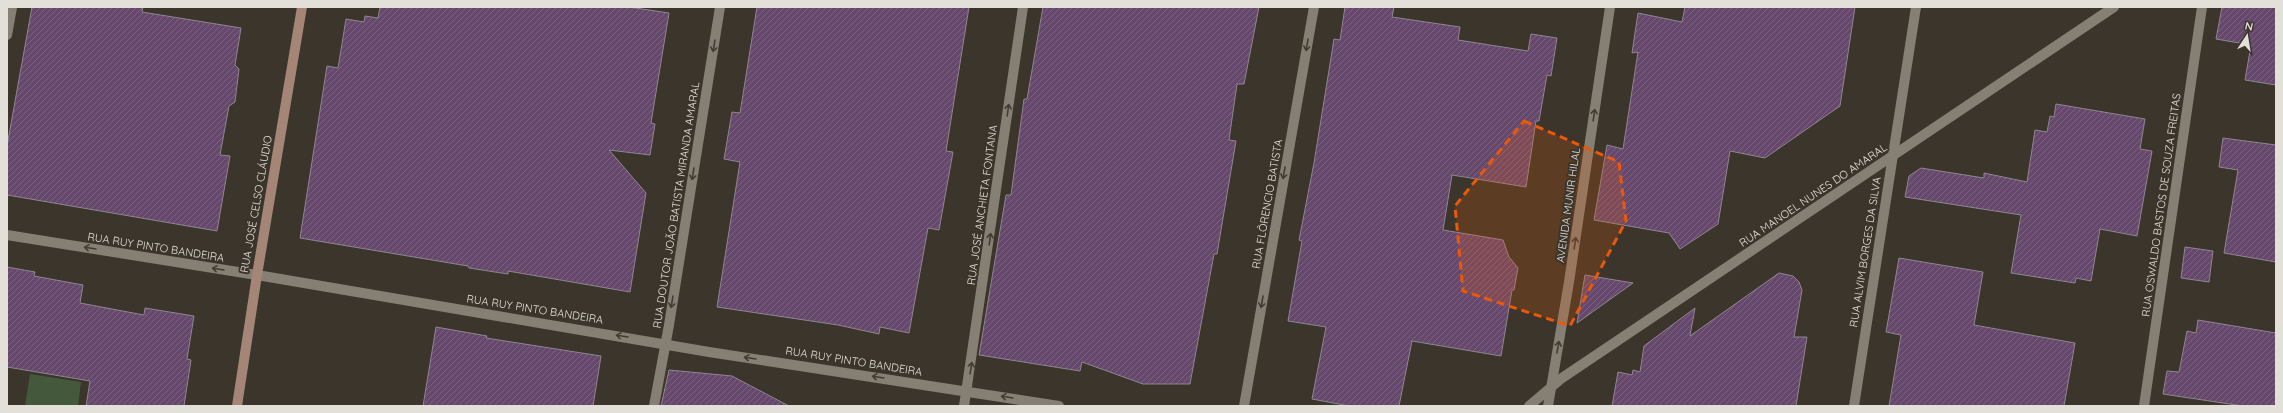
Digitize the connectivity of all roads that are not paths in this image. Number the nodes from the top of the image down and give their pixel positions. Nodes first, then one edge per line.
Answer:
1 (12, 7) edge
2 (302, 7) edge
3 (720, 7) edge
4 (1023, 7) edge
5 (1314, 7) edge
6 (1610, 7) edge
7 (1916, 7) edge
8 (2114, 7) edge
9 (2202, 7) edge
10 (7, 35) edge
11 (1892, 157) junction
12 (7, 235) edge
13 (257, 275) junction
14 (665, 344) junction
15 (1552, 386) junction
16 (967, 391) junction
17 (237, 406) edge
18 (654, 406) edge
19 (964, 406) edge
20 (1059, 406) edge
21 (1244, 406) edge
22 (1529, 406) edge
23 (1548, 406) edge
24 (1854, 406) edge
25 (2144, 406) edge

1 - 10 street
2 - 13 street, RUA JOSÉ CELSO CLÁUDIO
3 -> 14 street, RUA DOUTOR JOÃO BATISTA MIRANDA AMARAL
16 -> 4 street, RUA JOSÉ ANCHIETA FONTANA
5 -> 21 street, RUA FLÔRENCIO BATISTA
15 -> 6 street, AVENIDA MUNIR HILAL
7 - 11 street, RUA ALVIM BORGES DA SILVA
8 - 11 street, RUA MANOEL NUNES DO AMARAL
9 - 25 street, RUA OSWALDO BASTOS DE SOUZA FREITAS
11 - 15 street, RUA MANOEL NUNES DO AMARAL
11 - 24 street, RUA ALVIM BORGES DA SILVA
13 -> 12 street, RUA RUY PINTO BANDEIRA
14 -> 13 street, RUA RUY PINTO BANDEIRA
13 - 17 street, RUA JOSÉ CELSO CLÁUDIO
16 -> 14 street, RUA RUY PINTO BANDEIRA
14 - 18 street, RUA DOUTOR JOÃO BATISTA MIRANDA AMARAL
15 - 22 street, RUA MANOEL NUNES DO AMARAL
15 - 23 street, AVENIDA MUNIR HILAL
16 - 19 street, RUA JOSÉ ANCHIETA FONTANA
20 -> 16 street, RUA RUY PINTO BANDEIRA

